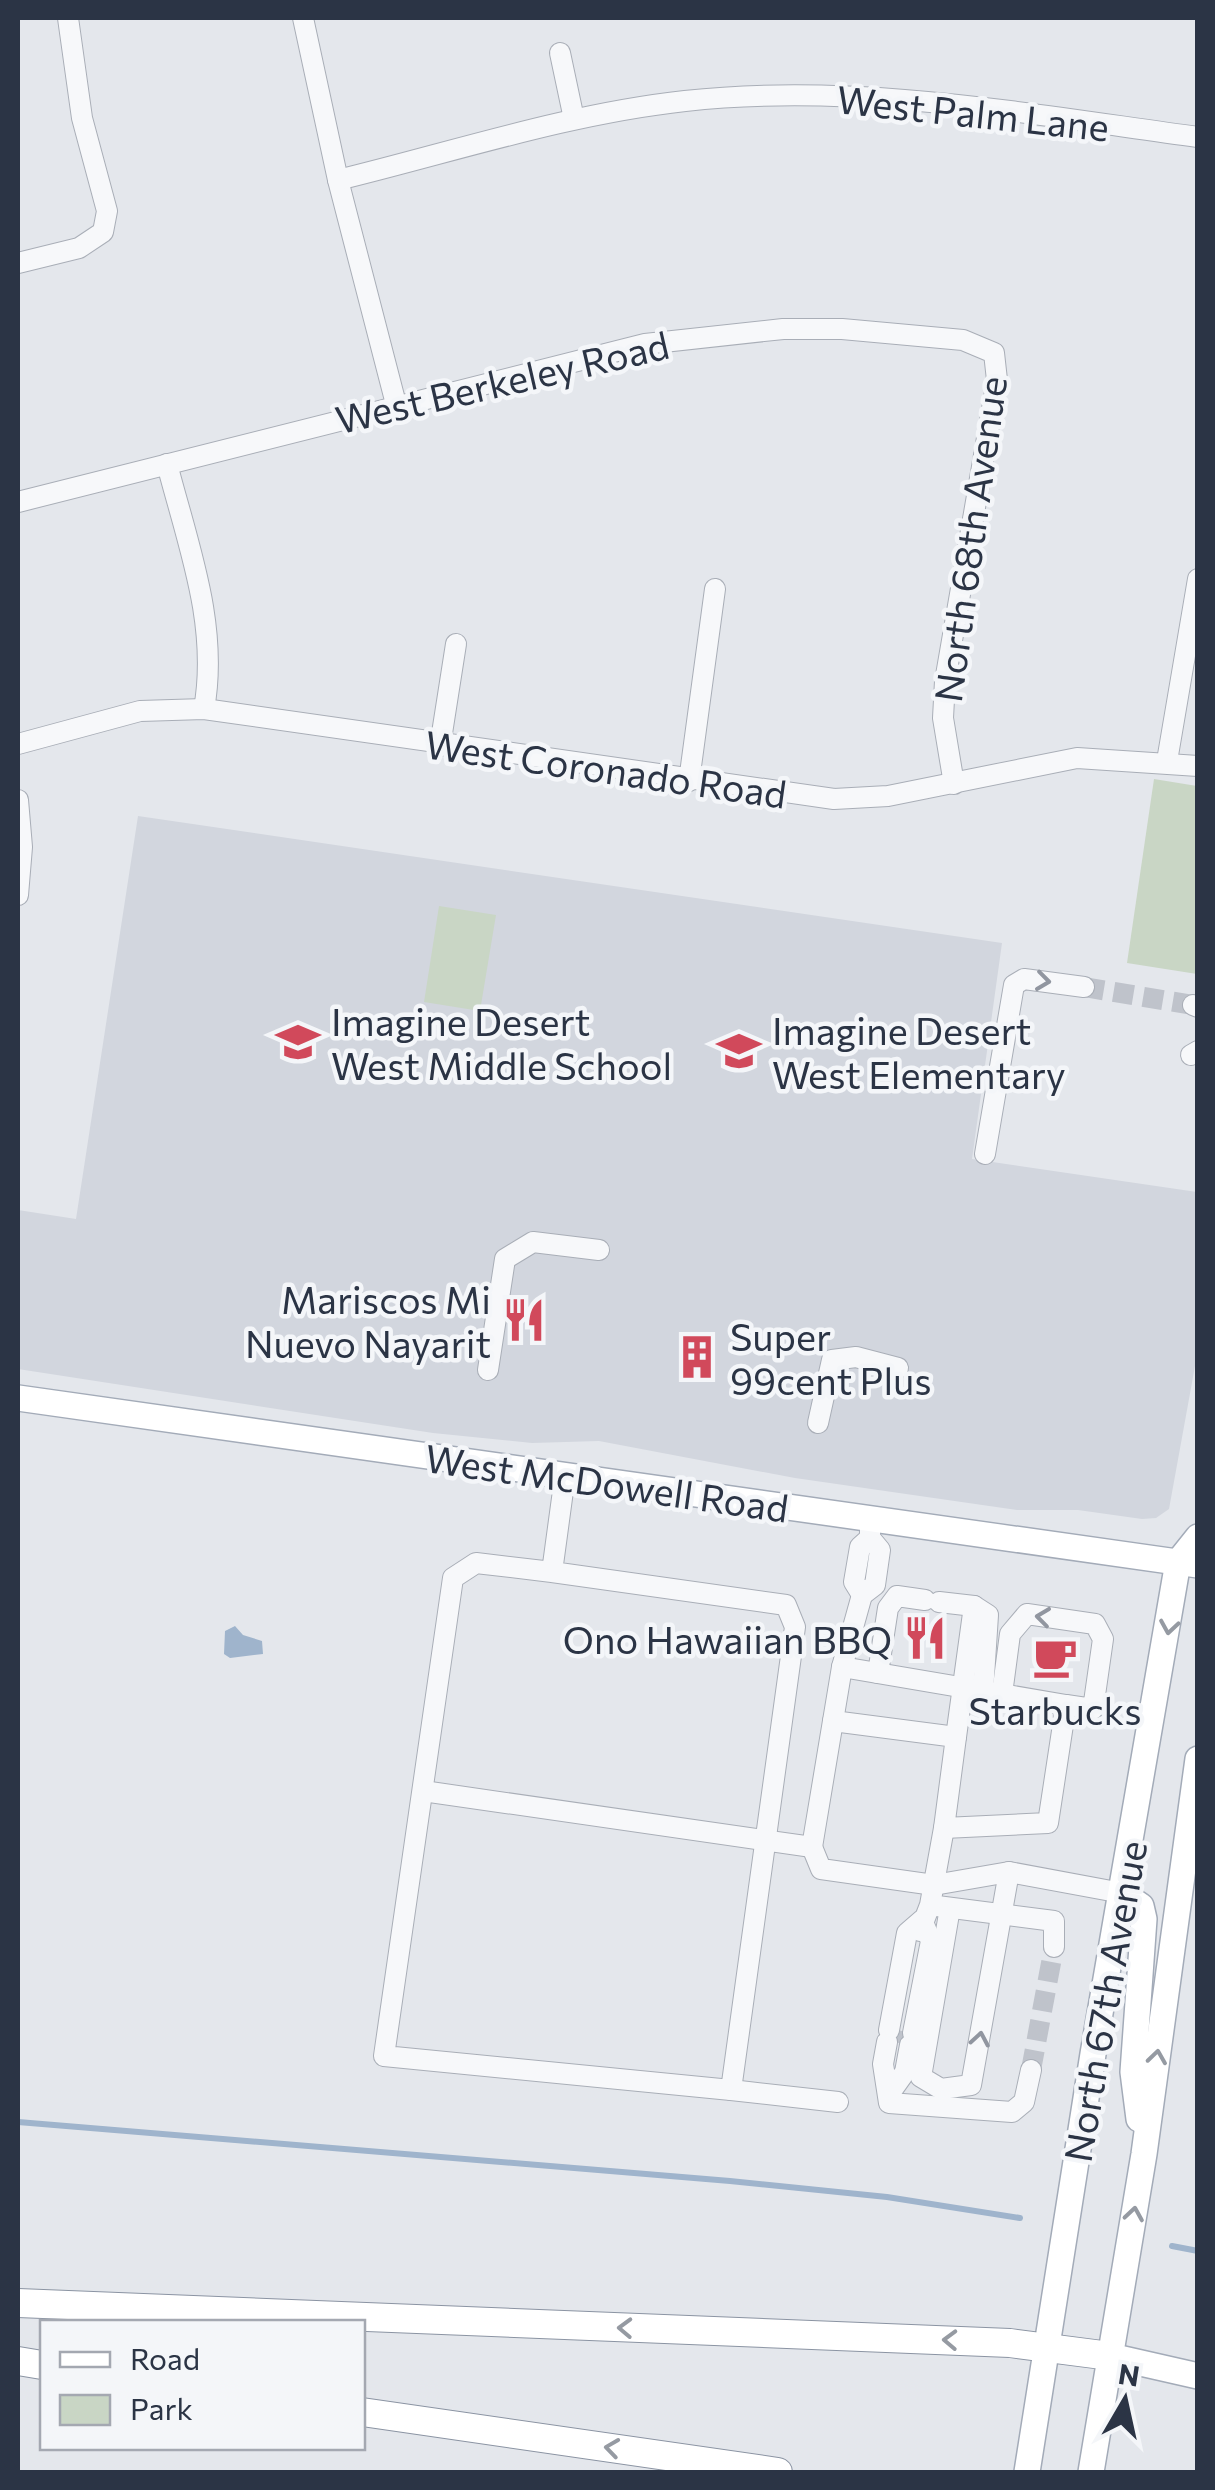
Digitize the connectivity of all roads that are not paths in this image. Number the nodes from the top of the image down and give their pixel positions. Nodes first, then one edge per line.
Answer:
1 (68, 18) edge
2 (303, 18) edge
3 (560, 53) dead end
4 (574, 119) junction
5 (1198, 137) edge
6 (338, 180) junction
7 (18, 263) edge
8 (994, 353) joint
9 (396, 404) junction
10 (167, 464) junction
11 (18, 502) edge
12 (1198, 579) edge
13 (715, 589) dead end
14 (456, 644) dead end
15 (204, 709) junction
16 (18, 744) edge
17 (440, 746) junction
18 (1166, 761) junction
19 (1198, 766) edge
20 (689, 781) junction
21 (954, 784) junction
22 (18, 800) edge
23 (18, 895) edge
24 (1084, 987) tunnel mouth
25 (986, 1154) dead end
26 (599, 1250) dead end
27 (898, 1368) dead end
28 (488, 1370) dead end
29 (18, 1398) edge
30 (818, 1424) dead end
31 (565, 1476) junction
32 (870, 1529) junction
33 (1198, 1536) edge
34 (1188, 1564) edge
35 (552, 1572) junction
36 (842, 1667) junction
37 (878, 1673) junction
38 (983, 1691) junction
39 (1066, 1705) junction
40 (833, 1721) junction
41 (956, 1736) junction
42 (1198, 1758) edge
43 (422, 1791) junction
44 (944, 1828) junction
45 (765, 1842) junction
46 (812, 1847) junction
47 (1009, 1872) junction
48 (1122, 1893) junction
49 (934, 1904) junction
50 (1002, 1915) junction
51 (1054, 1948) dead end
52 (1031, 2070) tunnel mouth
53 (972, 2086) junction
54 (731, 2090) junction
55 (838, 2102) dead end
56 (967, 2108) junction
57 (1144, 2154) junction
58 (18, 2303) edge
59 (1047, 2346) junction
60 (1110, 2356) junction
61 (1198, 2376) edge
62 (365, 2412) edge
63 (778, 2472) edge
64 (1027, 2472) edge
65 (1091, 2472) edge

1 - 7 street
2 - 6 street
3 - 4 street
4 - 5 street, West Palm Lane
4 - 6 street, West Palm Lane
6 - 9 street
8 - 9 street, West Berkeley Road
8 - 21 street, North 68th Avenue
9 - 10 street, West Berkeley Road
10 - 11 street, West Berkeley Road
10 - 15 street
12 - 18 street
13 - 20 street
14 - 17 street
15 - 16 street, West Coronado Road
15 - 17 street, West Coronado Road
17 - 20 street, West Coronado Road
18 - 19 street, West Coronado Road
18 - 21 street, West Coronado Road
20 - 21 street, West Coronado Road
22 - 23 street
25 -> 24 street
26 - 28 street
27 - 30 street
29 - 31 main road, West McDowell Road
31 - 32 main road, West McDowell Road
31 - 35 street
32 - 34 main road, West McDowell Road
32 - 36 street
33 - 34 main road, North 67th Avenue
34 -> 48 main road, North 67th Avenue
35 - 43 street
35 - 45 street
36 - 37 street
36 - 40 street
37 - 38 street
37 - 38 street
38 - 39 street
39 -> 38 street
38 - 41 street
39 - 44 street
40 - 41 street
40 - 46 street
41 - 44 street
57 -> 42 main road, North 67th Avenue
43 - 45 street
43 - 54 street
44 - 49 street
45 - 46 street
45 - 54 street
46 - 49 street
47 - 48 street
47 - 49 street
47 - 50 street
48 - 57 main road
48 - 59 main road, North 67th Avenue
49 - 50 street
49 - 53 street
49 - 56 street
50 - 51 street
53 -> 50 street
52 - 56 street
53 - 56 street
54 - 55 street
60 -> 57 main road, North 67th Avenue
59 -> 58 highway
59 - 60 highway
59 - 64 main road, North 67th Avenue
60 - 61 main road
60 - 65 main road, North 67th Avenue
63 -> 62 highway

